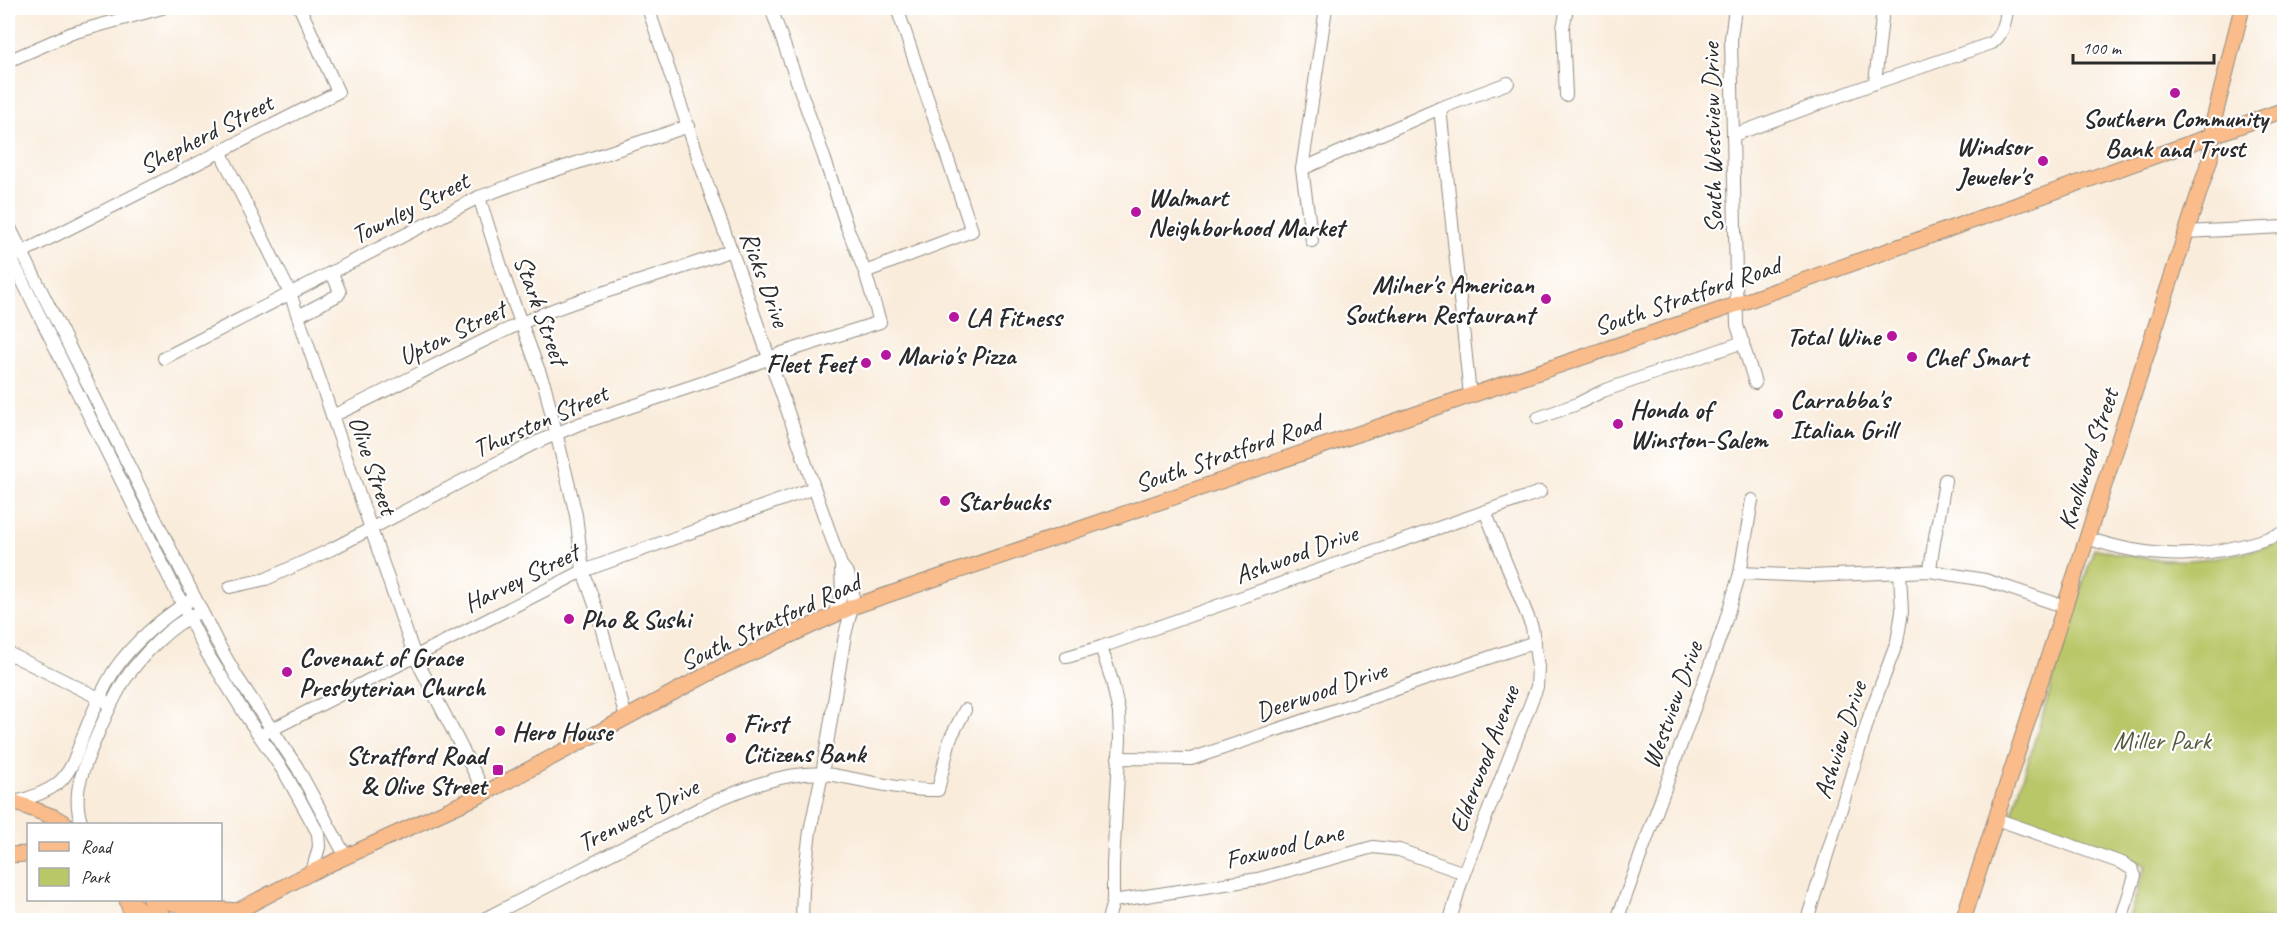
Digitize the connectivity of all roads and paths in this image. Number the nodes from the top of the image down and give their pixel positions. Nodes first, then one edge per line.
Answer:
1 (162, 8) edge
2 (300, 8) edge
3 (648, 8) edge
4 (771, 8) edge
5 (897, 8) edge
6 (1326, 8) edge
7 (1566, 8) edge
8 (1735, 8) edge
9 (1883, 8) edge
10 (2007, 8) edge
11 (2242, 8) edge
12 (8, 61) edge
13 (1508, 83) dead end
14 (1875, 83) junction
15 (1566, 95) dead end
16 (1440, 108) junction
17 (2284, 110) edge
18 (688, 126) junction
19 (1734, 135) junction
20 (2212, 135) junction
21 (220, 151) junction
22 (1302, 169) junction
23 (479, 198) junction
24 (8, 224) edge
25 (2284, 226) edge
26 (2187, 232) junction
27 (1311, 241) dead end
28 (731, 250) junction
29 (13, 254) edge
30 (865, 272) junction
31 (332, 273) junction
32 (290, 293) junction
33 (1738, 304) junction
34 (298, 316) junction
35 (521, 323) junction
36 (1743, 342) junction
37 (164, 358) dead end
38 (769, 359) junction
39 (1755, 382) dead end
40 (1470, 396) junction
41 (332, 416) junction
42 (1538, 418) dead end
43 (558, 435) junction
44 (135, 480) junction
45 (1946, 480) dead end
46 (122, 484) junction
47 (814, 488) junction
48 (1540, 492) dead end
49 (1752, 500) dead end
50 (1485, 511) junction
51 (371, 529) junction
52 (2284, 533) edge
53 (2087, 538) junction
54 (174, 558) junction
55 (162, 564) junction
56 (841, 565) junction
57 (583, 572) junction
58 (1900, 572) junction
59 (1930, 572) junction
60 (1740, 573) junction
61 (230, 587) dead end
62 (195, 597) junction
63 (183, 605) junction
64 (852, 607) junction
65 (2066, 607) junction
66 (202, 611) junction
67 (833, 616) junction
68 (190, 617) junction
69 (1535, 642) junction
70 (135, 646) junction
71 (1101, 648) junction
72 (8, 653) edge
73 (144, 657) junction
74 (415, 657) junction
75 (1067, 657) dead end
76 (105, 701) junction
77 (965, 710) dead end
78 (626, 718) junction
79 (272, 729) junction
80 (261, 736) junction
81 (1118, 758) junction
82 (822, 774) junction
83 (485, 793) junction
84 (11, 801) edge
85 (1996, 819) junction
86 (63, 823) edge
87 (82, 823) edge
88 (27, 854) edge
89 (8, 855) edge
90 (346, 857) junction
91 (312, 872) junction
92 (1464, 873) junction
93 (128, 901) edge
94 (129, 901) edge
95 (151, 901) edge
96 (167, 901) edge
97 (1113, 901) junction
98 (237, 911) junction
99 (133, 921) edge
100 (149, 921) edge
101 (167, 921) edge
102 (220, 921) edge
103 (482, 921) edge
104 (802, 921) edge
105 (1108, 921) edge
106 (1450, 921) edge
107 (1617, 921) edge
108 (1807, 921) edge
109 (1963, 921) edge
110 (2121, 921) edge

1 - 12 street
2 - 21 street, Shepherd Street
3 - 18 street, Ricks Drive
4 - 30 street
5 - 30 street
6 - 22 street
7 - 15 street
8 - 19 street, South Westview Drive
9 - 14 street
10 - 14 street
11 - 20 main road, Knollwood Street
13 - 16 street
14 - 19 street
16 - 22 street
16 - 40 street
17 - 20 main road, South Stratford Road
18 - 23 street, Townley Street
18 - 28 street, Ricks Drive
19 - 33 street, South Westview Drive
20 - 26 main road, Knollwood Street
20 - 33 main road, South Stratford Road
21 - 29 street, Shepherd Street
21 - 32 street, Olive Street
22 - 27 street
23 - 31 street, Townley Street
23 - 35 street, Stark Street
24 - 29 street
25 - 26 street
26 - 53 main road, Knollwood Street
28 - 35 street, Upton Street
28 - 38 street, Ricks Drive
29 - 44 street
29 - 46 street
30 - 38 street, Thurston Street
31 - 32 street, Townley Street
31 - 34 street
32 - 34 street, Olive Street
32 - 37 street, Townley Street
33 - 36 street, South Westview Drive
33 - 40 main road, South Stratford Road
34 - 41 street, Olive Street
35 - 41 street, Upton Street
35 - 43 street, Stark Street
36 - 39 street, South Westview Drive
36 - 42 street
38 - 43 street, Thurston Street
38 - 47 street, Ricks Drive
40 - 64 main road, South Stratford Road
41 - 51 street, Olive Street
43 - 51 street, Thurston Street
43 - 57 street, Stark Street
44 - 46 street
44 - 54 street
45 - 59 street
46 - 55 street
47 - 56 street, Ricks Drive
47 - 57 street, Harvey Street
48 - 50 street, Ashwood Drive
49 - 60 street, Westview Drive
50 - 69 street, Elderwood Avenue
50 - 71 street, Ashwood Drive
51 - 61 street, Thurston Street
51 - 74 street, Olive Street
52 - 53 street
53 - 65 main road, Knollwood Street
54 - 55 street
54 - 62 street
55 - 63 street
56 - 64 street, Ricks Drive
56 - 67 street, Ricks Drive
57 - 74 street, Harvey Street
57 - 78 street, Stark Street
58 - 59 street
58 - 60 street
58 - 108 street, Ashview Drive
59 - 65 street
60 - 107 street, Westview Drive
62 - 63 street
62 - 66 street
63 - 68 street
63 - 70 street
64 - 67 main road, South Stratford Road
64 - 82 street, Ricks Drive
65 - 85 main road, Knollwood Street
66 - 68 street
66 - 79 street
67 - 78 main road, South Stratford Road
68 - 73 street
68 - 80 street
69 - 81 street, Deerwood Drive
69 - 92 street, Elderwood Avenue
70 - 73 street
70 - 76 street
71 - 75 street, Ashwood Drive
71 - 81 street
72 - 76 street
73 - 76 street
74 - 79 street, Harvey Street
74 - 83 street, Olive Street
76 - 84 street
76 - 87 street
77 - 82 street, Trenwest Drive
78 - 83 main road, South Stratford Road
79 - 80 street, Harvey Street
79 - 90 street
80 - 91 street
81 - 97 street
82 - 103 street, Trenwest Drive
82 - 104 street, Ricks Drive
83 - 90 main road, South Stratford Road
84 - 86 main road
85 - 109 main road, Knollwood Street
85 - 110 street
88 - 89 main road
90 - 91 main road, South Stratford Road
91 - 98 main road, South Stratford Road
92 - 97 street, Foxwood Lane
92 - 106 street, Elderwood Avenue
93 - 99 main road
94 - 100 main road
95 - 101 main road
96 - 98 main road
97 - 105 street
98 - 102 main road, South Stratford Road

